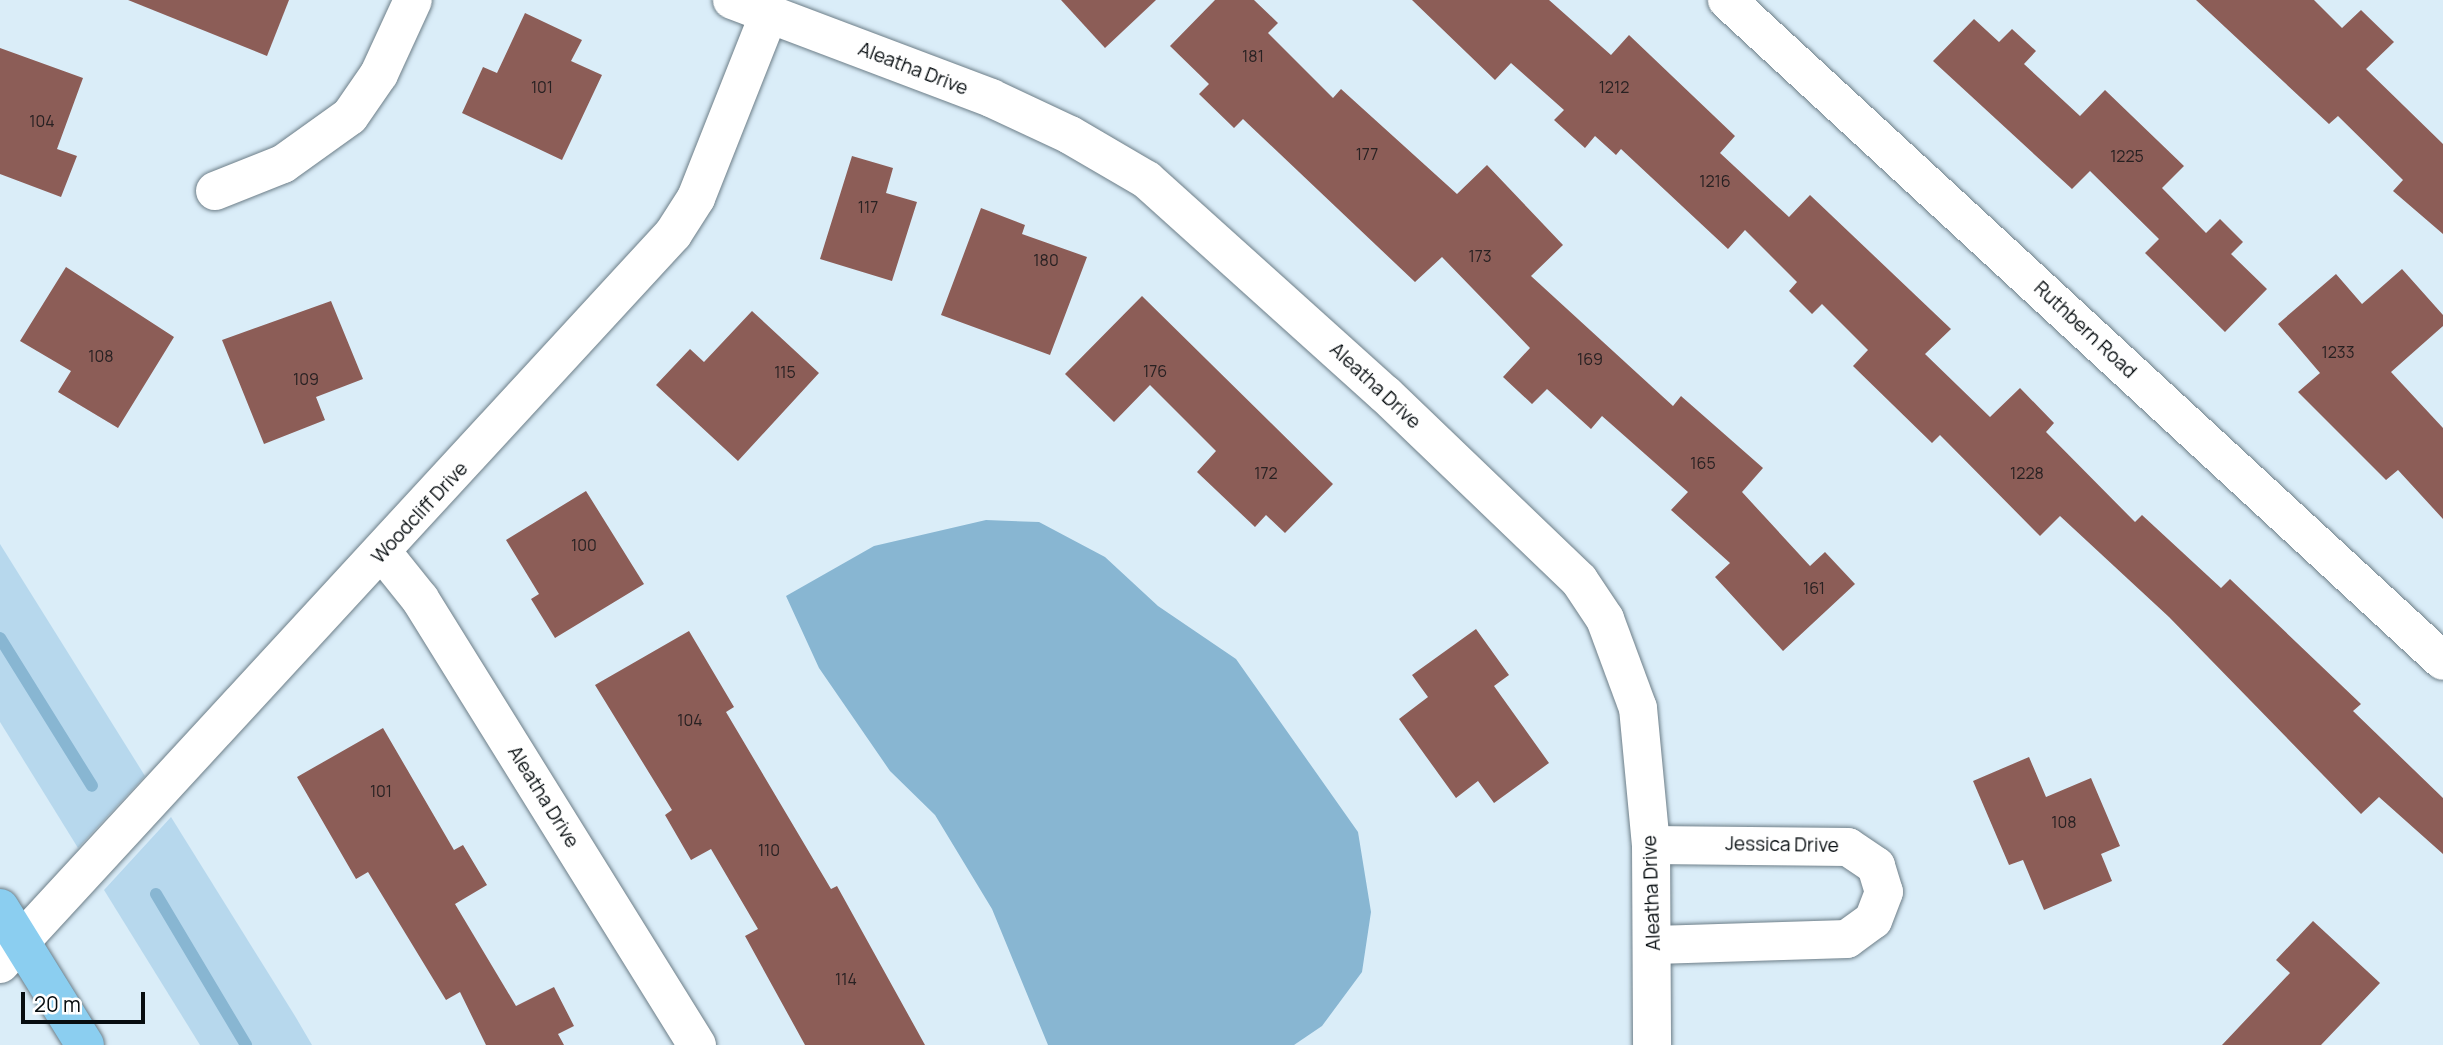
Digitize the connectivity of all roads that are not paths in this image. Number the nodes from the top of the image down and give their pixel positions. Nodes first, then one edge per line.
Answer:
1 (413, 0) edge
2 (732, 0) edge
3 (1727, 0) edge
4 (769, 15) junction
5 (215, 191) dead end
6 (383, 553) junction
7 (2443, 661) edge
8 (1651, 845) junction
9 (0, 908) edge
10 (1655, 946) junction
11 (11, 954) edge
12 (85, 1045) edge
13 (697, 1045) edge
14 (1652, 1045) edge

1 - 5 street
2 - 4 street, Aleatha Drive
3 - 7 street, Ruthbern Road
4 - 6 street, Woodcliff Drive
4 - 8 street, Aleatha Drive
6 - 11 street, Woodcliff Drive
6 - 13 street, Aleatha Drive
8 - 10 street, Aleatha Drive
8 - 10 street, Jessica Drive
9 - 11 main road
10 - 14 street, Aleatha Drive
11 - 12 main road

